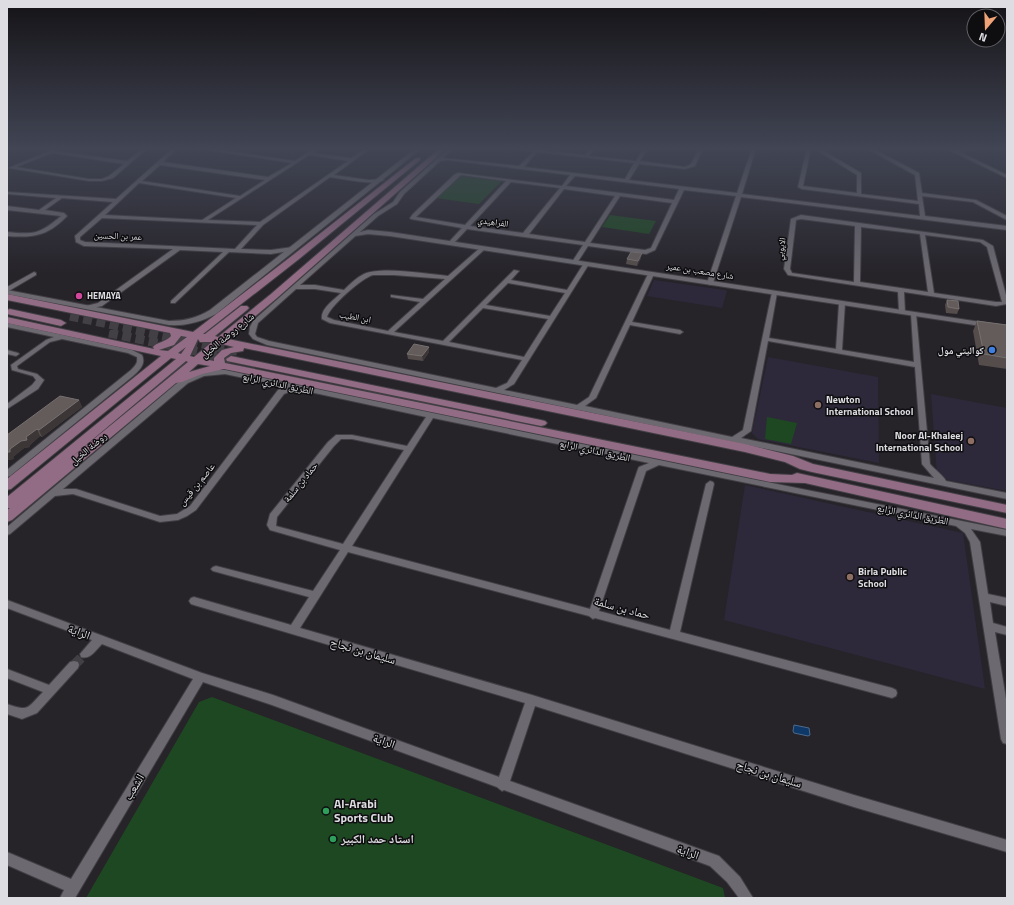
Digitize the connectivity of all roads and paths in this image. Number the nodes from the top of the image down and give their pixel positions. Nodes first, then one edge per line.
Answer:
1 (130, 190) edge
2 (194, 190) edge
3 (251, 190) edge
4 (310, 190) edge
5 (368, 190) edge
6 (381, 190) edge
7 (400, 190) edge
8 (405, 190) edge
9 (442, 190) edge
10 (500, 190) edge
11 (560, 190) edge
12 (589, 190) edge
13 (681, 190) edge
14 (700, 190) edge
15 (741, 190) edge
16 (815, 190) edge
17 (859, 190) edge
18 (919, 190) edge
19 (7, 193) edge
20 (402, 193) junction
21 (619, 194) junction
22 (920, 194) junction
23 (739, 195) junction
24 (859, 196) junction
25 (61, 197) junction
26 (240, 197) junction
27 (118, 201) junction
28 (675, 202) junction
29 (920, 203) junction
30 (364, 204) junction
31 (7, 208) edge
32 (40, 211) junction
33 (896, 215) junction
34 (100, 216) junction
35 (923, 218) junction
36 (1007, 218) edge
37 (203, 221) junction
38 (261, 224) junction
39 (366, 224) junction
40 (858, 225) junction
41 (466, 227) junction
42 (1007, 228) edge
43 (898, 230) junction
44 (922, 233) junction
45 (7, 234) edge
46 (346, 234) junction
47 (356, 234) junction
48 (390, 234) junction
49 (525, 235) junction
50 (319, 239) junction
51 (451, 244) junction
52 (587, 244) junction
53 (295, 247) junction
54 (179, 248) junction
55 (482, 248) junction
56 (228, 250) junction
57 (237, 250) junction
58 (271, 252) junction
59 (280, 258) junction
60 (575, 262) junction
61 (586, 264) junction
62 (283, 267) junction
63 (516, 271) dead end
64 (34, 274) dead end
65 (651, 274) junction
66 (302, 276) junction
67 (450, 278) junction
68 (506, 281) junction
69 (710, 283) junction
70 (857, 284) junction
71 (315, 287) junction
72 (295, 288) junction
73 (901, 290) junction
74 (7, 291) edge
75 (345, 292) junction
76 (568, 292) junction
77 (774, 293) junction
78 (931, 295) junction
79 (274, 296) junction
80 (393, 296) dead end
81 (7, 297) edge
82 (425, 301) junction
83 (173, 302) dead end
84 (842, 303) junction
85 (7, 304) edge
86 (482, 306) junction
87 (100, 310) junction
88 (7, 312) edge
89 (902, 312) junction
90 (222, 314) junction
91 (914, 314) junction
92 (70, 316) tunnel mouth
93 (551, 318) junction
94 (7, 320) edge
95 (60, 323) tunnel mouth
96 (628, 323) junction
97 (7, 325) edge
98 (33, 326) junction
99 (237, 327) junction
100 (174, 328) junction
101 (1007, 328) edge
102 (390, 332) junction
103 (680, 332) dead end
104 (195, 335) junction
105 (207, 337) junction
106 (49, 338) junction
107 (765, 339) junction
108 (218, 343) junction
109 (445, 343) junction
110 (158, 347) junction
111 (253, 347) junction
112 (137, 348) junction
113 (186, 350) junction
114 (240, 350) junction
115 (7, 352) edge
116 (839, 352) junction
117 (16, 354) dead end
118 (231, 359) tunnel mouth
119 (526, 359) junction
120 (196, 360) junction
121 (220, 365) junction
122 (918, 365) junction
123 (151, 369) junction
124 (239, 369) junction
125 (380, 372) junction
126 (185, 381) joint
127 (510, 384) junction
128 (302, 385) junction
129 (281, 388) junction
130 (161, 389) junction
131 (496, 390) junction
132 (469, 392) junction
133 (322, 393) joint
134 (517, 394) junction
135 (592, 398) junction
136 (7, 407) edge
137 (578, 408) junction
138 (605, 413) junction
139 (430, 415) junction
140 (474, 418) junction
141 (452, 420) junction
142 (625, 423) junction
143 (747, 431) junction
144 (732, 439) junction
145 (581, 440) junction
146 (758, 445) junction
147 (409, 449) junction
148 (610, 453) junction
149 (632, 457) junction
150 (658, 463) junction
151 (33, 464) junction
152 (72, 464) junction
153 (926, 464) junction
154 (812, 468) junction
155 (642, 469) junction
156 (701, 472) junction
157 (7, 474) edge
158 (907, 474) junction
159 (727, 477) junction
160 (804, 479) junction
161 (68, 480) junction
162 (946, 482) junction
163 (710, 484) junction
164 (7, 486) edge
165 (73, 491) junction
166 (52, 493) junction
167 (1007, 496) edge
168 (7, 504) edge
169 (1007, 509) edge
170 (7, 517) edge
171 (955, 522) junction
172 (1007, 524) edge
173 (987, 529) junction
174 (7, 532) edge
175 (1007, 533) edge
176 (975, 542) junction
177 (345, 548) junction
178 (216, 569) dead end
179 (316, 595) junction
180 (984, 597) junction
181 (194, 601) dead end
182 (1007, 602) edge
183 (7, 604) edge
184 (594, 614) junction
185 (988, 626) junction
186 (293, 630) junction
187 (1007, 631) edge
188 (674, 635) junction
189 (99, 640) junction
190 (85, 654) tunnel mouth
191 (74, 665) tunnel mouth
192 (7, 673) edge
193 (200, 677) junction
194 (50, 690) junction
195 (1003, 690) edge
196 (892, 693) dead end
197 (532, 700) junction
198 (7, 709) edge
199 (1007, 739) edge
200 (502, 785) junction
201 (1007, 846) edge
202 (7, 858) edge
203 (71, 892) edge
204 (746, 898) edge

1 - 27 street, عمر بن الحسين
2 - 26 street
3 - 26 street
4 - 38 street
5 - 53 street
6 - 30 main road, شارع روضة الخيل
7 - 46 main road, شارع روضة الخيل
8 - 20 street, شارع روضة الخيل
9 - 41 street, الفراهيدي
10 - 41 street
11 - 49 street
12 - 21 street, الفراهيدي
13 - 28 street, الفراهيدي
14 - 23 street
15 - 23 street
16 - 24 street
17 - 24 street
18 - 22 street
19 - 25 street
20 - 39 street, شارع روضة الخيل
20 - 46 main road
21 - 28 street, الفراهيدي
21 - 52 street
22 - 29 street
22 - 36 street
23 - 33 street
23 - 69 street
24 - 29 street
25 - 27 street
25 - 32 street
26 - 37 street
27 - 34 street, عمر بن الحسين
28 - 52 street, الفراهيدي
29 - 35 street
30 - 50 main road, شارع روضة الخيل
30 - 105 main road
31 - 32 street
32 - 45 street
33 - 35 street
33 - 43 street
34 - 37 street
34 - 54 street, عمر بن الحسين
35 - 42 street
37 - 38 street
38 - 57 street
39 - 47 street, شارع روضة الخيل
39 - 48 street, شارع مصعب بن عمير
40 - 43 street, الايوبي
40 - 70 street
40 - 70 street, الايوبي
41 - 49 street, الفراهيدي
41 - 51 street
43 - 44 street, الايوبي
44 - 78 street
44 - 78 street, الايوبي
46 - 66 main road, شارع روضة الخيل
47 - 48 street, شارع مصعب بن عمير
47 - 66 street, شارع روضة الخيل
48 - 51 street, شارع مصعب بن عمير
49 - 52 street, الفراهيدي
50 - 53 main road
50 - 62 main road, شارع روضة الخيل
51 - 55 street, شارع مصعب بن عمير
52 - 60 street
53 - 58 street, عمر بن الحسين
53 - 59 street
54 - 56 street, عمر بن الحسين
54 - 87 street
55 - 60 street, شارع مصعب بن عمير
55 - 67 street
56 - 57 street, عمر بن الحسين
56 - 83 street
57 - 58 street, عمر بن الحسين
58 - 59 street
59 - 62 street
59 - 100 street
60 - 61 street, شارع مصعب بن عمير
61 - 65 street, شارع مصعب بن عمير
61 - 76 street
62 - 90 main road, شارع روضة الخيل
63 - 68 street
64 - 74 street
65 - 69 street, شارع مصعب بن عمير
65 - 96 street
66 - 71 street
66 - 72 street, شارع روضة الخيل
66 - 79 main road, شارع روضة الخيل
67 - 75 street, ابن الطيب
67 - 82 street
68 - 76 street
68 - 86 street
69 - 77 street, شارع مصعب بن عمير
70 - 73 street, الايوبي
71 - 72 street
71 - 75 street
72 - 79 main road
72 - 131 street, شارع روضة الخيل
73 - 78 street, الايوبي
73 - 89 street
74 - 87 street
75 - 102 street, ابن الطيب
76 - 93 street
77 - 84 street, شارع مصعب بن عمير
77 - 107 street
79 - 99 main road, شارع روضة الخيل
80 - 82 street
81 - 87 main road
82 - 102 street
84 - 89 street, شارع مصعب بن عمير
84 - 116 street
85 - 92 main road
86 - 93 street
86 - 109 street
87 - 100 main road
87 - 100 street
88 - 95 main road
89 - 91 street, شارع مصعب بن عمير
90 - 100 main road
90 - 104 main road, شارع روضة الخيل
91 - 101 street, شارع مصعب بن عمير
91 - 122 street
93 - 119 street
94 - 98 main road
96 - 103 street
96 - 135 street
97 - 106 street
98 - 110 main road
98 - 112 main road
99 - 108 main road, شارع روضة الخيل
99 - 111 main road
100 - 104 main road
100 - 110 main road
102 - 109 street, ابن الطيب
104 - 105 main road
104 - 113 main road, شارع روضة الخيل
104 - 113 main road
105 - 108 main road
105 - 113 main road
106 - 136 street
106 - 157 street
107 - 116 street
107 - 143 street
108 - 111 main road
108 - 113 main road
108 - 114 main road
108 - 120 main road, شارع روضة الخيل
109 - 119 street, ابن الطيب
110 - 113 main road
111 - 125 main road
112 - 113 main road
112 - 123 main road
113 - 120 main road
113 - 123 main road, شارع روضة الخيل
113 - 168 main road
114 - 121 main road
114 - 125 main road
114 - 154 main road
115 - 117 street
116 - 122 street
118 - 160 main road, الطريق الدائري الرابع
119 - 127 street
120 - 121 main road
120 - 130 main road, شارع روضة الخيل
121 - 124 main road
122 - 153 street
123 - 151 main road, شارع روضة الخيل
124 - 128 main road
124 - 130 main road
125 - 132 main road
126 - 129 street, الطريق الدائري الرابع
126 - 161 street, روضة الخيل
127 - 131 street
127 - 134 street
128 - 129 street, الطريق الدائري الرابع
128 - 133 main road
128 - 140 main road
129 - 165 street, عاصم بن قيس
130 - 152 main road, شارع روضة الخيل
131 - 132 main road
131 - 134 street
132 - 142 main road
133 - 139 street, الطريق الدائري الرابع
134 - 137 street
135 - 137 street
135 - 138 street
137 - 138 street
138 - 142 main road
138 - 144 street
139 - 141 street, الطريق الدائري الرابع
139 - 147 street
140 - 141 main road
140 - 145 main road
141 - 148 street, الطريق الدائري الرابع
142 - 154 main road
143 - 144 street
143 - 146 street
144 - 146 street
145 - 148 main road
145 - 160 main road
146 - 158 street
147 - 177 street
147 - 177 street, حماد بن سلمة
148 - 149 street, الطريق الدائري الرابع
149 - 150 street, الطريق الدائري الرابع
149 - 155 street
150 - 155 street
150 - 156 street, الطريق الدائري الرابع
151 - 157 main road
151 - 164 main road, شارع روضة الخيل
152 - 161 street
152 - 170 main road, شارع روضة الخيل
153 - 158 street
153 - 162 street
154 - 169 main road
155 - 184 street
156 - 159 street, الطريق الدائري الرابع
156 - 163 street
158 - 162 street
159 - 163 street
159 - 171 street, الطريق الدائري الرابع
160 - 172 main road, الطريق الدائري الرابع
161 - 165 street
161 - 166 street, روضة الخيل
162 - 167 street
163 - 188 street
165 - 166 street, عاصم بن قيس
166 - 174 street, روضة الخيل
171 - 173 street, الطريق الدائري الرابع
171 - 176 street
173 - 175 street, الطريق الدائري الرابع
173 - 176 street
176 - 180 street
177 - 179 street
177 - 184 street, حماد بن سلمة
178 - 179 street
179 - 186 street
180 - 182 street
180 - 185 street
181 - 186 street, سليمان بن نجاح
183 - 189 street, الراية
184 - 188 street, حماد بن سلمة
185 - 187 street
185 - 195 street
186 - 197 street, سليمان بن نجاح
188 - 196 street, حماد بن سلمة
189 - 190 street
189 - 193 street, الراية
191 - 194 street
192 - 194 street
193 - 200 street, الراية
193 - 203 street, الشعب
194 - 198 street
195 - 199 street
197 - 200 street
197 - 201 street, سليمان بن نجاح
200 - 204 street, الراية
202 - 203 street

